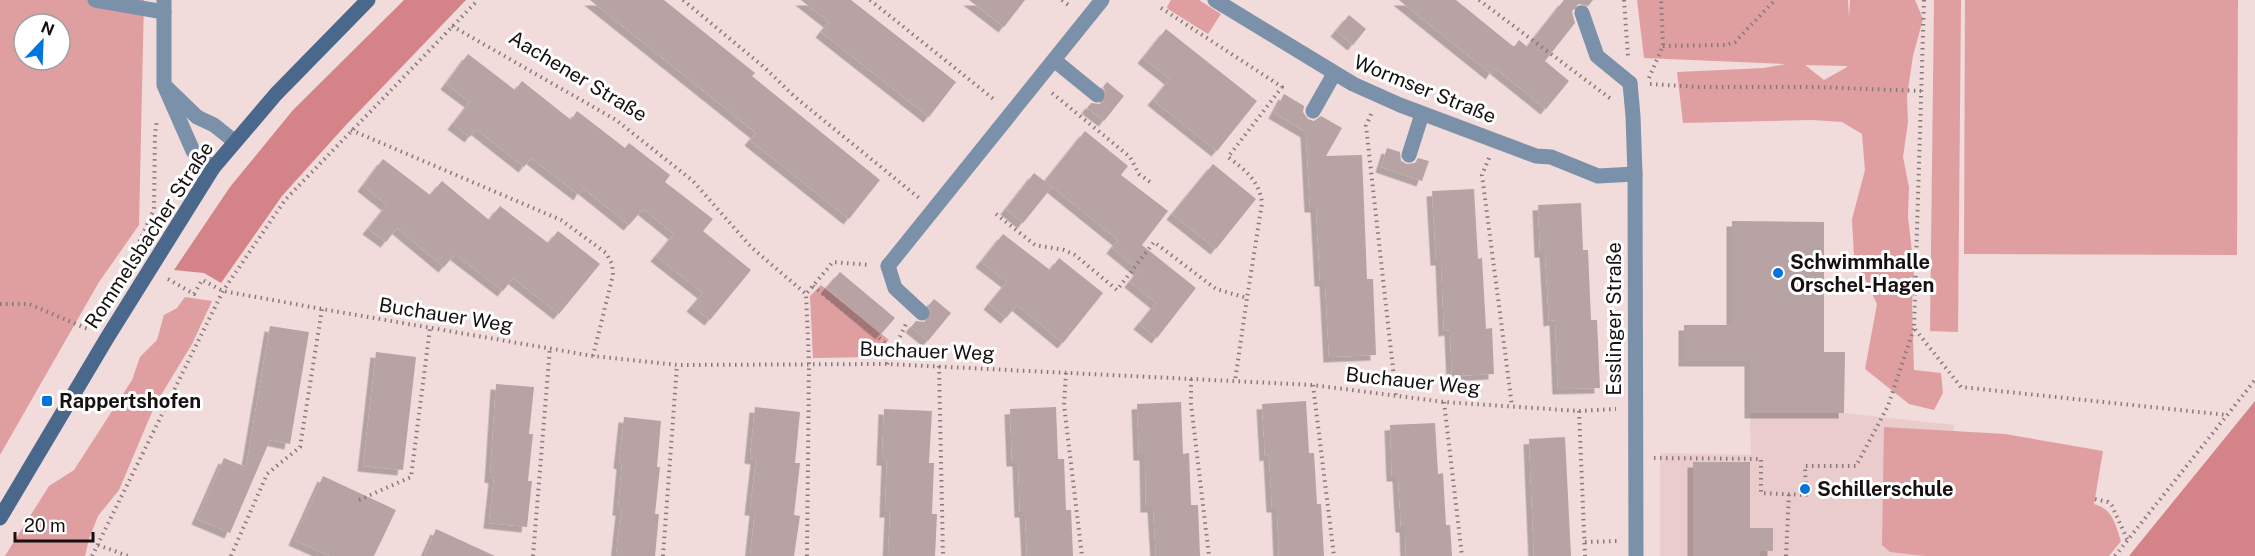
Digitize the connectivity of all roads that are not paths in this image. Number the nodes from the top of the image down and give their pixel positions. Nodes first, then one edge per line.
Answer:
1 (95, 0) edge
2 (368, 0) edge
3 (1102, 0) edge
4 (1215, 0) edge
5 (164, 6) edge
6 (1582, 13) dead end
7 (1054, 60) junction
8 (1334, 74) junction
9 (164, 85) junction
10 (1097, 95) dead end
11 (1313, 111) dead end
12 (1422, 114) junction
13 (234, 141) junction
14 (1409, 155) dead end
15 (213, 168) junction
16 (1635, 174) junction
17 (922, 313) dead end
18 (0, 518) edge
19 (1636, 556) edge

1 - 5 street
2 - 13 main road, Rommelsbacher Straße
3 - 7 street
4 - 8 street, Wormser Straße
5 - 9 street
6 - 16 street, Esslinger Straße
7 - 10 street
7 - 17 street
8 - 11 street
8 - 12 street, Wormser Straße
9 - 13 street
9 - 15 street
12 - 14 street
12 - 16 street, Wormser Straße
13 - 15 main road, Rommelsbacher Straße
15 - 18 main road, Rommelsbacher Straße
16 - 19 street, Esslinger Straße

